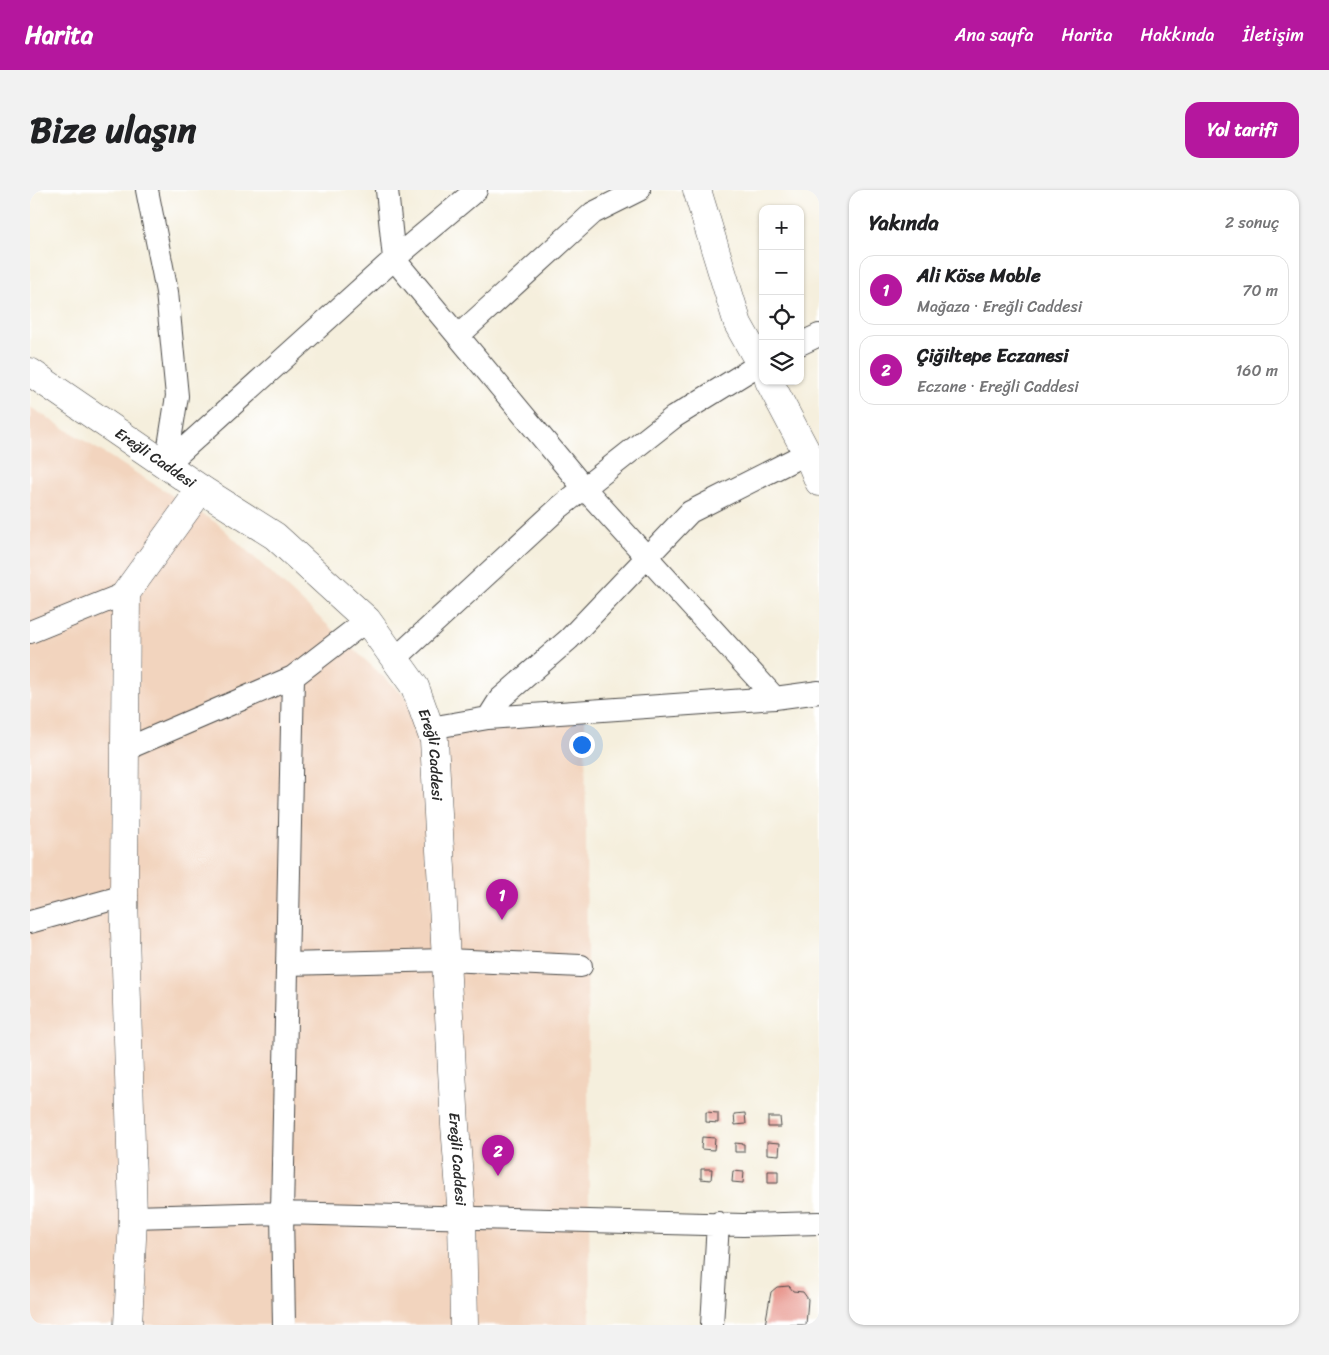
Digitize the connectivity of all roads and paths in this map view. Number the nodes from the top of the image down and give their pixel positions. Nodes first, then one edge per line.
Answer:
1 (147, 190) edge
2 (387, 190) edge
3 (476, 190) edge
4 (639, 190) edge
5 (697, 190) edge
6 (394, 259) junction
7 (819, 335) edge
8 (458, 336) junction
9 (804, 342) edge
10 (759, 362) edge
11 (759, 371) edge
12 (30, 372) edge
13 (771, 385) edge
14 (807, 453) junction
15 (166, 465) junction
16 (819, 482) edge
17 (201, 488) junction
18 (584, 488) junction
19 (646, 558) junction
20 (126, 593) junction
21 (367, 620) junction
22 (30, 632) edge
23 (395, 659) junction
24 (293, 677) junction
25 (819, 692) edge
26 (776, 698) junction
27 (488, 718) junction
28 (430, 728) junction
29 (126, 749) junction
30 (124, 896) junction
31 (30, 922) edge
32 (446, 960) junction
33 (287, 964) junction
34 (581, 966) dead end
35 (282, 1213) junction
36 (133, 1217) junction
37 (462, 1217) junction
38 (718, 1223) junction
39 (819, 1223) edge
40 (128, 1325) edge
41 (284, 1325) edge
42 (464, 1325) edge
43 (712, 1325) edge

1 - 15 street
2 - 6 street
3 - 6 street
4 - 8 street
5 - 10 street
6 - 8 street
6 - 15 street
7 - 9 street
8 - 18 street
11 - 18 street
12 - 15 street, Ereğli Caddesi
13 - 14 street
14 - 16 street
14 - 19 street
15 - 17 street, Ereğli Caddesi
17 - 20 street
17 - 21 street, Ereğli Caddesi
18 - 19 street
18 - 23 street
19 - 26 street
19 - 27 street
20 - 22 street
20 - 29 street
21 - 23 street, Ereğli Caddesi
21 - 24 street
23 - 28 street, Ereğli Caddesi
24 - 29 street
24 - 33 street
25 - 26 street
26 - 27 street
27 - 28 street
28 - 32 street, Ereğli Caddesi
29 - 30 street
30 - 31 street
30 - 36 street
32 - 33 street
32 - 34 street
32 - 37 street, Ereğli Caddesi
33 - 35 street
35 - 36 street
35 - 37 street
35 - 41 street
36 - 40 street
37 - 38 street
37 - 42 street, Ereğli Caddesi
38 - 39 street
38 - 43 street

